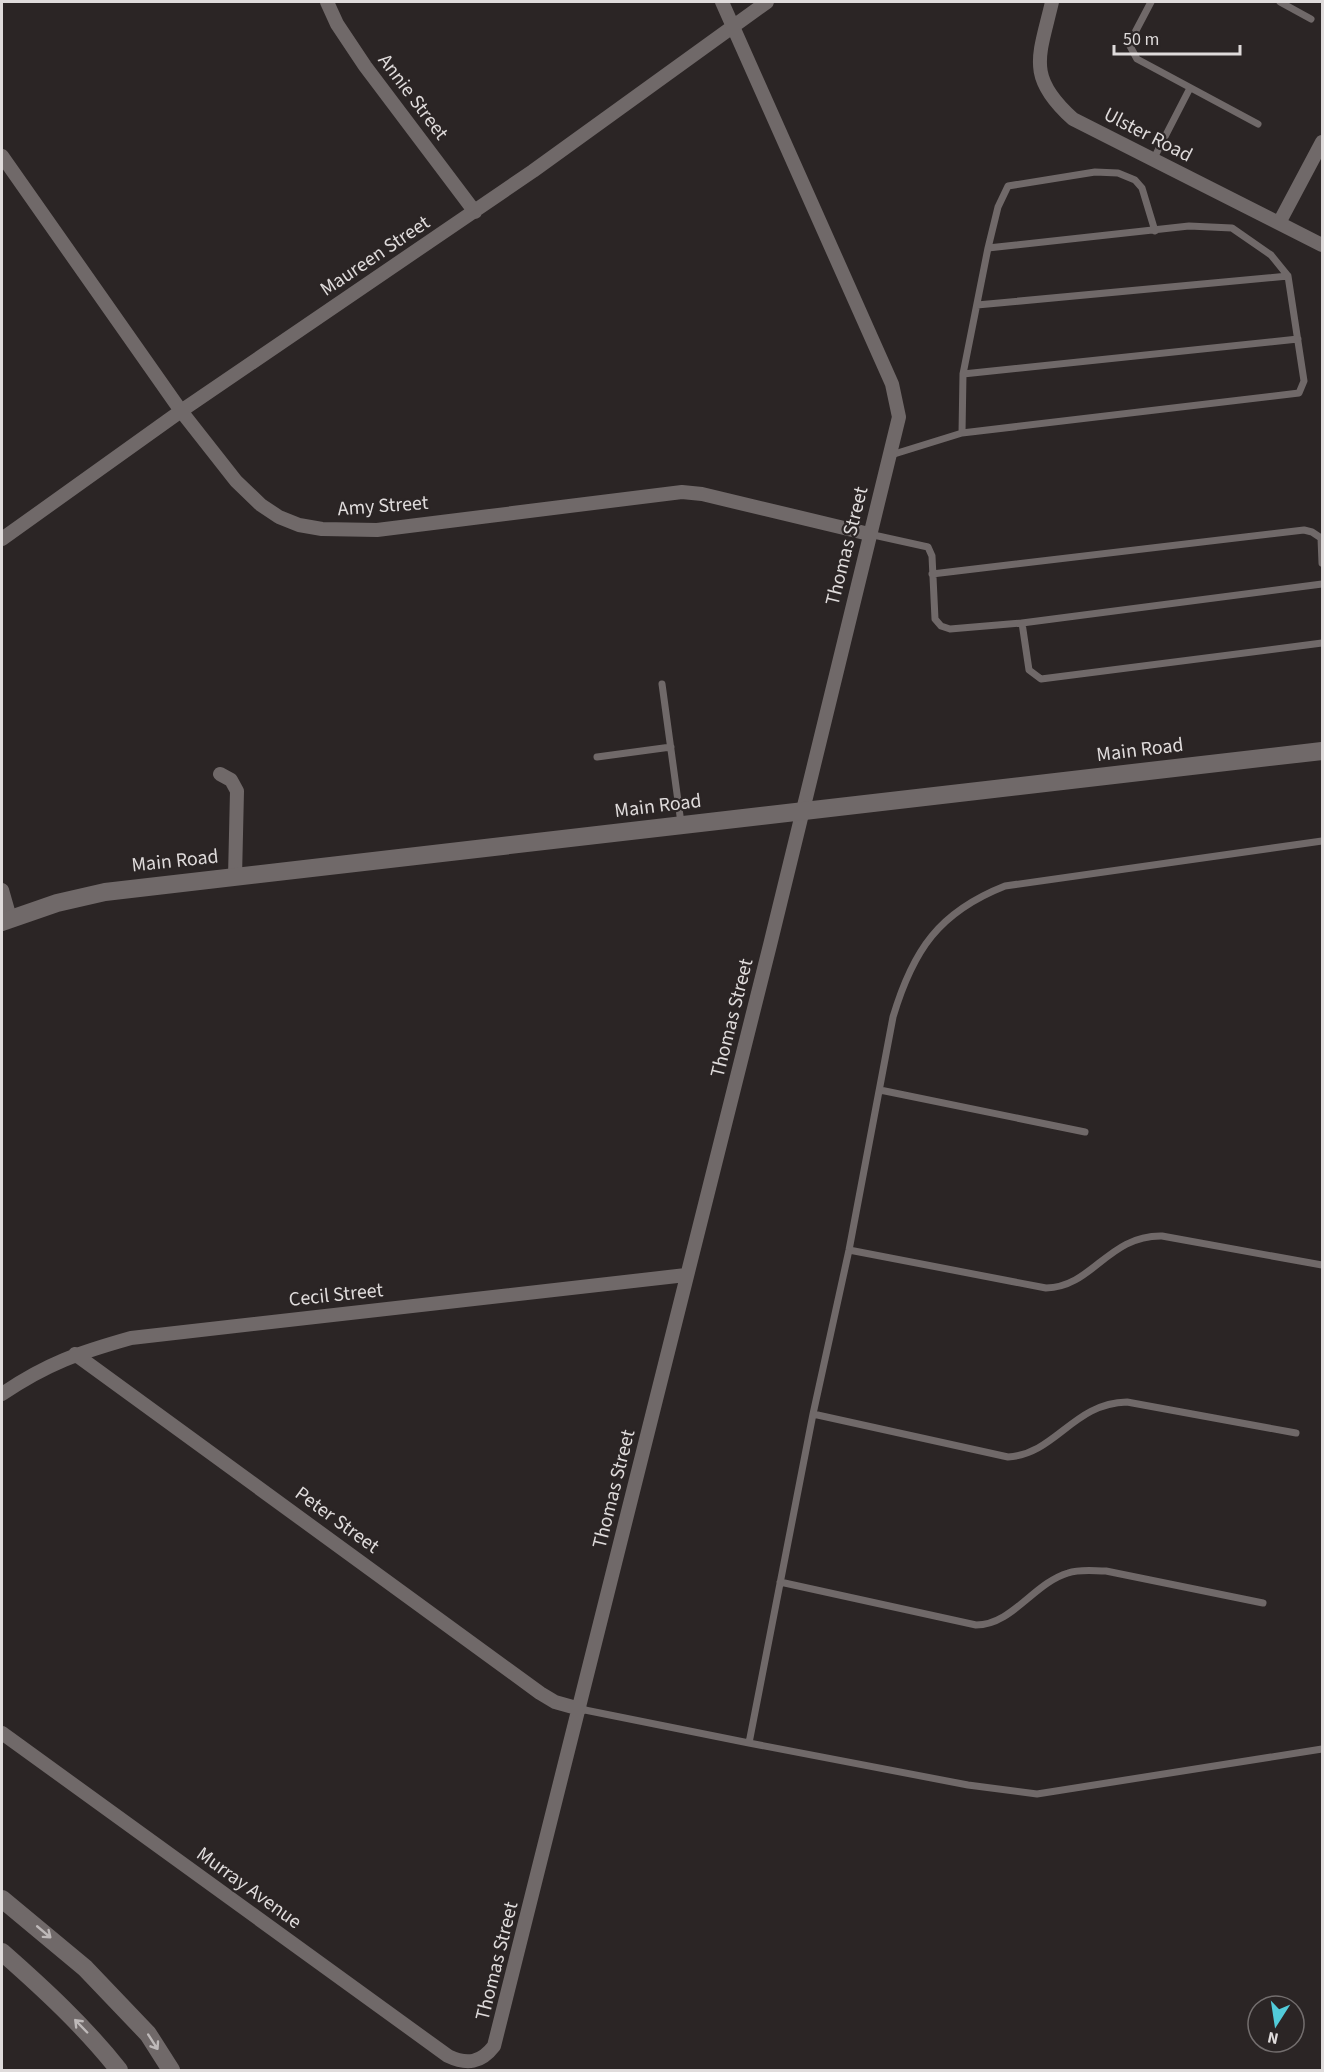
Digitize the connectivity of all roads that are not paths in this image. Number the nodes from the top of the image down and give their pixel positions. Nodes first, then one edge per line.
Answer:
1 (327, 2) edge
2 (722, 2) edge
3 (767, 2) edge
4 (1052, 2) edge
5 (1151, 2) edge
6 (1280, 2) edge
7 (1311, 19) dead end
8 (732, 26) junction
9 (1190, 88) junction
10 (1258, 124) dead end
11 (1323, 142) edge
12 (2, 156) edge
13 (1153, 160) junction
14 (475, 212) junction
15 (1279, 223) junction
16 (1155, 231) junction
17 (1323, 245) edge
18 (988, 248) junction
19 (1288, 276) junction
20 (976, 306) junction
21 (1298, 339) junction
22 (963, 374) junction
23 (181, 411) junction
24 (963, 433) junction
25 (890, 455) junction
26 (870, 534) junction
27 (2, 539) edge
28 (1323, 563) edge
29 (932, 574) junction
30 (1323, 584) edge
31 (1022, 623) junction
32 (1323, 643) edge
33 (662, 684) dead end
34 (671, 747) junction
35 (1323, 751) edge
36 (597, 757) dead end
37 (220, 774) dead end
38 (802, 812) junction
39 (682, 826) junction
40 (1323, 841) edge
41 (236, 877) junction
42 (2, 890) edge
43 (6, 920) edge
44 (879, 1090) junction
45 (1085, 1132) dead end
46 (849, 1250) junction
47 (1323, 1264) edge
48 (686, 1275) junction
49 (75, 1354) junction
50 (2, 1394) edge
51 (813, 1414) junction
52 (1296, 1433) dead end
53 (780, 1582) junction
54 (1263, 1603) dead end
55 (580, 1709) junction
56 (2, 1733) edge
57 (748, 1743) junction
58 (1323, 1749) edge
59 (2, 1899) edge
60 (2, 1952) edge
61 (479, 2060) joint
62 (119, 2070) edge
63 (171, 2070) edge

1 - 14 street, Annie Street
2 - 8 street, Thomas Street
3 - 8 street, Maureen Street
4 - 13 street, Ulster Road
5 - 9 lane
6 - 7 lane
8 - 14 street, Maureen Street
8 - 25 street, Thomas Street
9 - 10 lane
9 - 13 lane
11 - 15 street
12 - 23 street, Amy Street
13 - 15 street, Ulster Road
14 - 23 street, Maureen Street
15 - 17 street, Ulster Road
16 - 18 lane
16 - 18 lane
16 - 19 lane
18 - 20 lane
19 - 20 lane
19 - 21 lane
20 - 22 lane
21 - 22 lane
21 - 24 lane
22 - 24 lane
23 - 26 street, Amy Street
23 - 27 street, Maureen Street
24 - 25 lane
25 - 26 street, Thomas Street
26 - 29 lane
26 - 38 street, Thomas Street
28 - 29 lane
29 - 31 lane
30 - 31 lane
31 - 32 lane
33 - 34 lane
34 - 36 lane
34 - 39 lane
35 - 38 main road, Main Road
37 - 41 street
38 - 39 main road, Main Road
38 - 48 street, Thomas Street
39 - 41 main road, Main Road
40 - 44 lane
41 - 43 main road, Main Road
42 - 43 street
44 - 45 lane
44 - 46 lane
46 - 47 lane
46 - 51 lane
48 - 49 street, Cecil Street
48 - 55 street, Thomas Street
49 - 50 street, Cecil Street
49 - 55 street, Peter Street
51 - 52 lane
51 - 53 lane
53 - 54 lane
53 - 57 lane
55 - 57 lane
55 - 61 street, Thomas Street
56 - 61 street, Murray Avenue
57 - 58 lane
59 -> 63 main road
62 -> 60 main road

